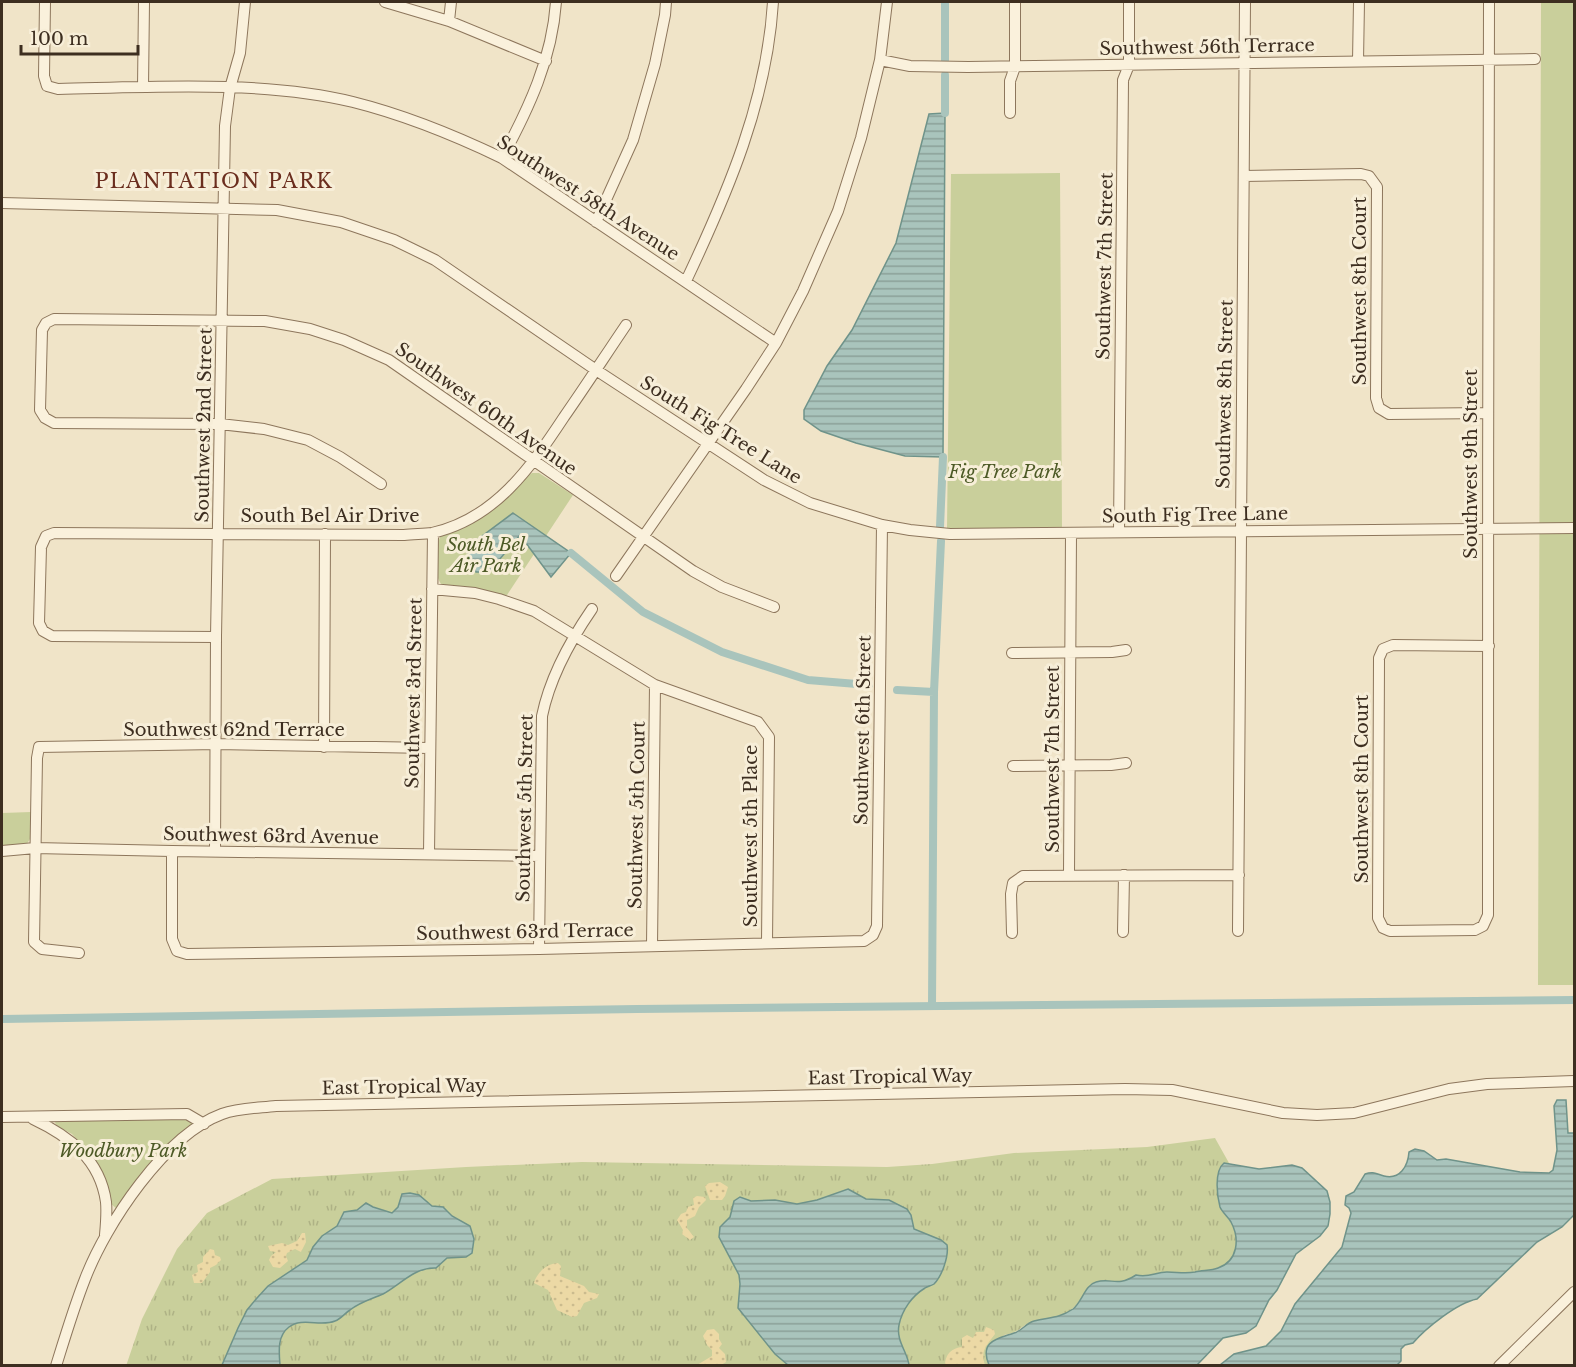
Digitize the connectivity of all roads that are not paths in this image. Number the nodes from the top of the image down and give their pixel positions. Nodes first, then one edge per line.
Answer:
1 (45, 2) edge
2 (144, 2) edge
3 (245, 2) edge
4 (385, 2) edge
5 (451, 2) edge
6 (556, 2) edge
7 (666, 2) edge
8 (773, 2) edge
9 (887, 2) edge
10 (1015, 2) edge
11 (1130, 2) edge
12 (1245, 2) edge
13 (1359, 2) edge
14 (1489, 2) edge
15 (449, 21) junction
16 (1535, 59) dead end
17 (880, 60) junction
18 (1488, 60) junction
19 (546, 61) junction
20 (1358, 61) junction
21 (1244, 63) junction
22 (1129, 65) junction
23 (1015, 67) junction
24 (143, 87) junction
25 (230, 88) junction
26 (1010, 113) dead end
27 (502, 158) junction
28 (1244, 176) junction
29 (2, 203) edge
30 (223, 208) junction
31 (596, 222) junction
32 (686, 281) junction
33 (222, 319) junction
34 (626, 325) dead end
35 (776, 343) junction
36 (596, 370) junction
37 (1487, 413) junction
38 (220, 424) junction
39 (709, 444) junction
40 (534, 462) junction
41 (381, 484) dead end
42 (882, 525) junction
43 (1487, 528) junction
44 (1575, 528) edge
45 (1241, 530) junction
46 (219, 532) junction
47 (432, 532) junction
48 (1119, 532) junction
49 (325, 534) junction
50 (1071, 534) junction
51 (642, 537) junction
52 (616, 576) dead end
53 (432, 589) junction
54 (774, 607) dead end
55 (592, 609) dead end
56 (574, 635) junction
57 (216, 637) junction
58 (1489, 646) junction
59 (1126, 650) dead end
60 (1070, 652) junction
61 (1012, 653) dead end
62 (655, 685) junction
63 (216, 744) junction
64 (324, 747) junction
65 (429, 748) junction
66 (1126, 763) dead end
67 (1013, 766) dead end
68 (1070, 766) junction
69 (35, 848) junction
70 (2, 851) edge
71 (172, 851) junction
72 (215, 852) junction
73 (429, 854) junction
74 (540, 856) junction
75 (1069, 875) junction
76 (1124, 875) junction
77 (1239, 875) junction
78 (1383, 928) joint
79 (1238, 931) dead end
80 (1123, 932) dead end
81 (1012, 933) dead end
82 (873, 935) joint
83 (767, 943) junction
84 (652, 946) junction
85 (539, 949) junction
86 (79, 953) dead end
87 (1575, 1081) edge
88 (2, 1117) edge
89 (31, 1118) junction
90 (204, 1124) junction
91 (105, 1235) junction
92 (1575, 1292) edge
93 (56, 1365) edge
94 (1499, 1365) edge

1 - 24 street, Southwest 58th Avenue
2 - 24 street
3 - 25 street, Southwest 2nd Street
4 - 15 street
5 - 15 street
6 - 19 street
7 - 31 street
8 - 32 street
9 - 17 street
10 - 23 street
11 - 22 street, Southwest 7th Street
12 - 21 street, Southwest 8th Street
13 - 20 street
14 - 18 street, Southwest 9th Street
15 - 19 street
16 - 18 street, Southwest 56th Terrace
17 - 23 street, Southwest 56th Terrace
17 - 35 street
18 - 20 street, Southwest 56th Terrace
18 - 37 street, Southwest 9th Street
19 - 27 street
20 - 21 street, Southwest 56th Terrace
21 - 22 street, Southwest 56th Terrace
21 - 28 street, Southwest 8th Street
22 - 23 street, Southwest 56th Terrace
22 - 48 street, Southwest 7th Street
23 - 26 street
24 - 25 street, Southwest 58th Avenue
25 - 27 street, Southwest 58th Avenue
25 - 30 street, Southwest 2nd Street
27 - 31 street, Southwest 58th Avenue
28 - 37 street, Southwest 8th Court
28 - 45 street, Southwest 8th Street
29 - 30 street, South Fig Tree Lane
30 - 33 street, Southwest 2nd Street
30 - 36 street, South Fig Tree Lane
31 - 32 street, Southwest 58th Avenue
32 - 35 street, Southwest 58th Avenue
33 - 38 street, Southwest 2nd Street
33 - 38 street, Southwest 60th Avenue
33 - 40 street, Southwest 60th Avenue
34 - 36 street, South Bel Air Drive
35 - 39 street
36 - 39 street, South Fig Tree Lane
36 - 40 street, South Bel Air Drive
37 - 43 street, Southwest 9th Street
38 - 41 street
38 - 46 street, Southwest 2nd Street
39 - 42 street, South Fig Tree Lane
39 - 51 street
40 - 47 street, South Bel Air Drive
40 - 51 street, Southwest 60th Avenue
42 - 50 street, South Fig Tree Lane
42 - 82 street, Southwest 6th Street
43 - 44 street, South Fig Tree Lane
43 - 45 street, South Fig Tree Lane
43 - 58 street, Southwest 9th Street
45 - 48 street, South Fig Tree Lane
45 - 77 street, Southwest 8th Street
46 - 49 street, South Bel Air Drive
46 - 57 street, Southwest 2nd Street
46 - 57 street, South Bel Air Drive
47 - 49 street, South Bel Air Drive
47 - 53 street, Southwest 3rd Street
48 - 50 street, South Fig Tree Lane
49 - 64 street
50 - 60 street, Southwest 7th Street
51 - 52 street
51 - 54 street, Southwest 60th Avenue
53 - 56 street
53 - 65 street, Southwest 3rd Street
55 - 56 street, Southwest 5th Street
56 - 62 street
56 - 74 street, Southwest 5th Street
57 - 63 street, Southwest 2nd Street
58 - 78 street, Southwest 9th Street
58 - 78 street, Southwest 8th Court
59 - 60 street
60 - 61 street
60 - 68 street, Southwest 7th Street
62 - 83 street, Southwest 5th Place
62 - 84 street, Southwest 5th Court
63 - 64 street, Southwest 62nd Terrace
63 - 69 street, Southwest 62nd Terrace
63 - 72 street, Southwest 2nd Street
64 - 65 street, Southwest 62nd Terrace
65 - 73 street, Southwest 3rd Street
66 - 68 street
67 - 68 street
68 - 75 street, Southwest 7th Street
69 - 70 street, Southwest 63rd Avenue
69 - 71 street, Southwest 63rd Avenue
69 - 86 street
71 - 72 street, Southwest 63rd Avenue
71 - 85 street, Southwest 63rd Terrace
72 - 73 street, Southwest 63rd Avenue
73 - 74 street, Southwest 63rd Avenue
74 - 85 street, Southwest 5th Street
75 - 76 street
75 - 81 street
76 - 77 street
76 - 80 street
77 - 79 street, Southwest 8th Street
82 - 83 street, Southwest 63rd Terrace
83 - 84 street, Southwest 63rd Terrace
84 - 85 street, Southwest 63rd Terrace
87 - 90 street, East Tropical Way
88 - 89 street, East Tropical Way
89 - 90 street, East Tropical Way
89 - 91 street, East Tropical Way
90 - 91 street, East Tropical Way
91 - 93 street, East Tropical Way
92 - 94 street

